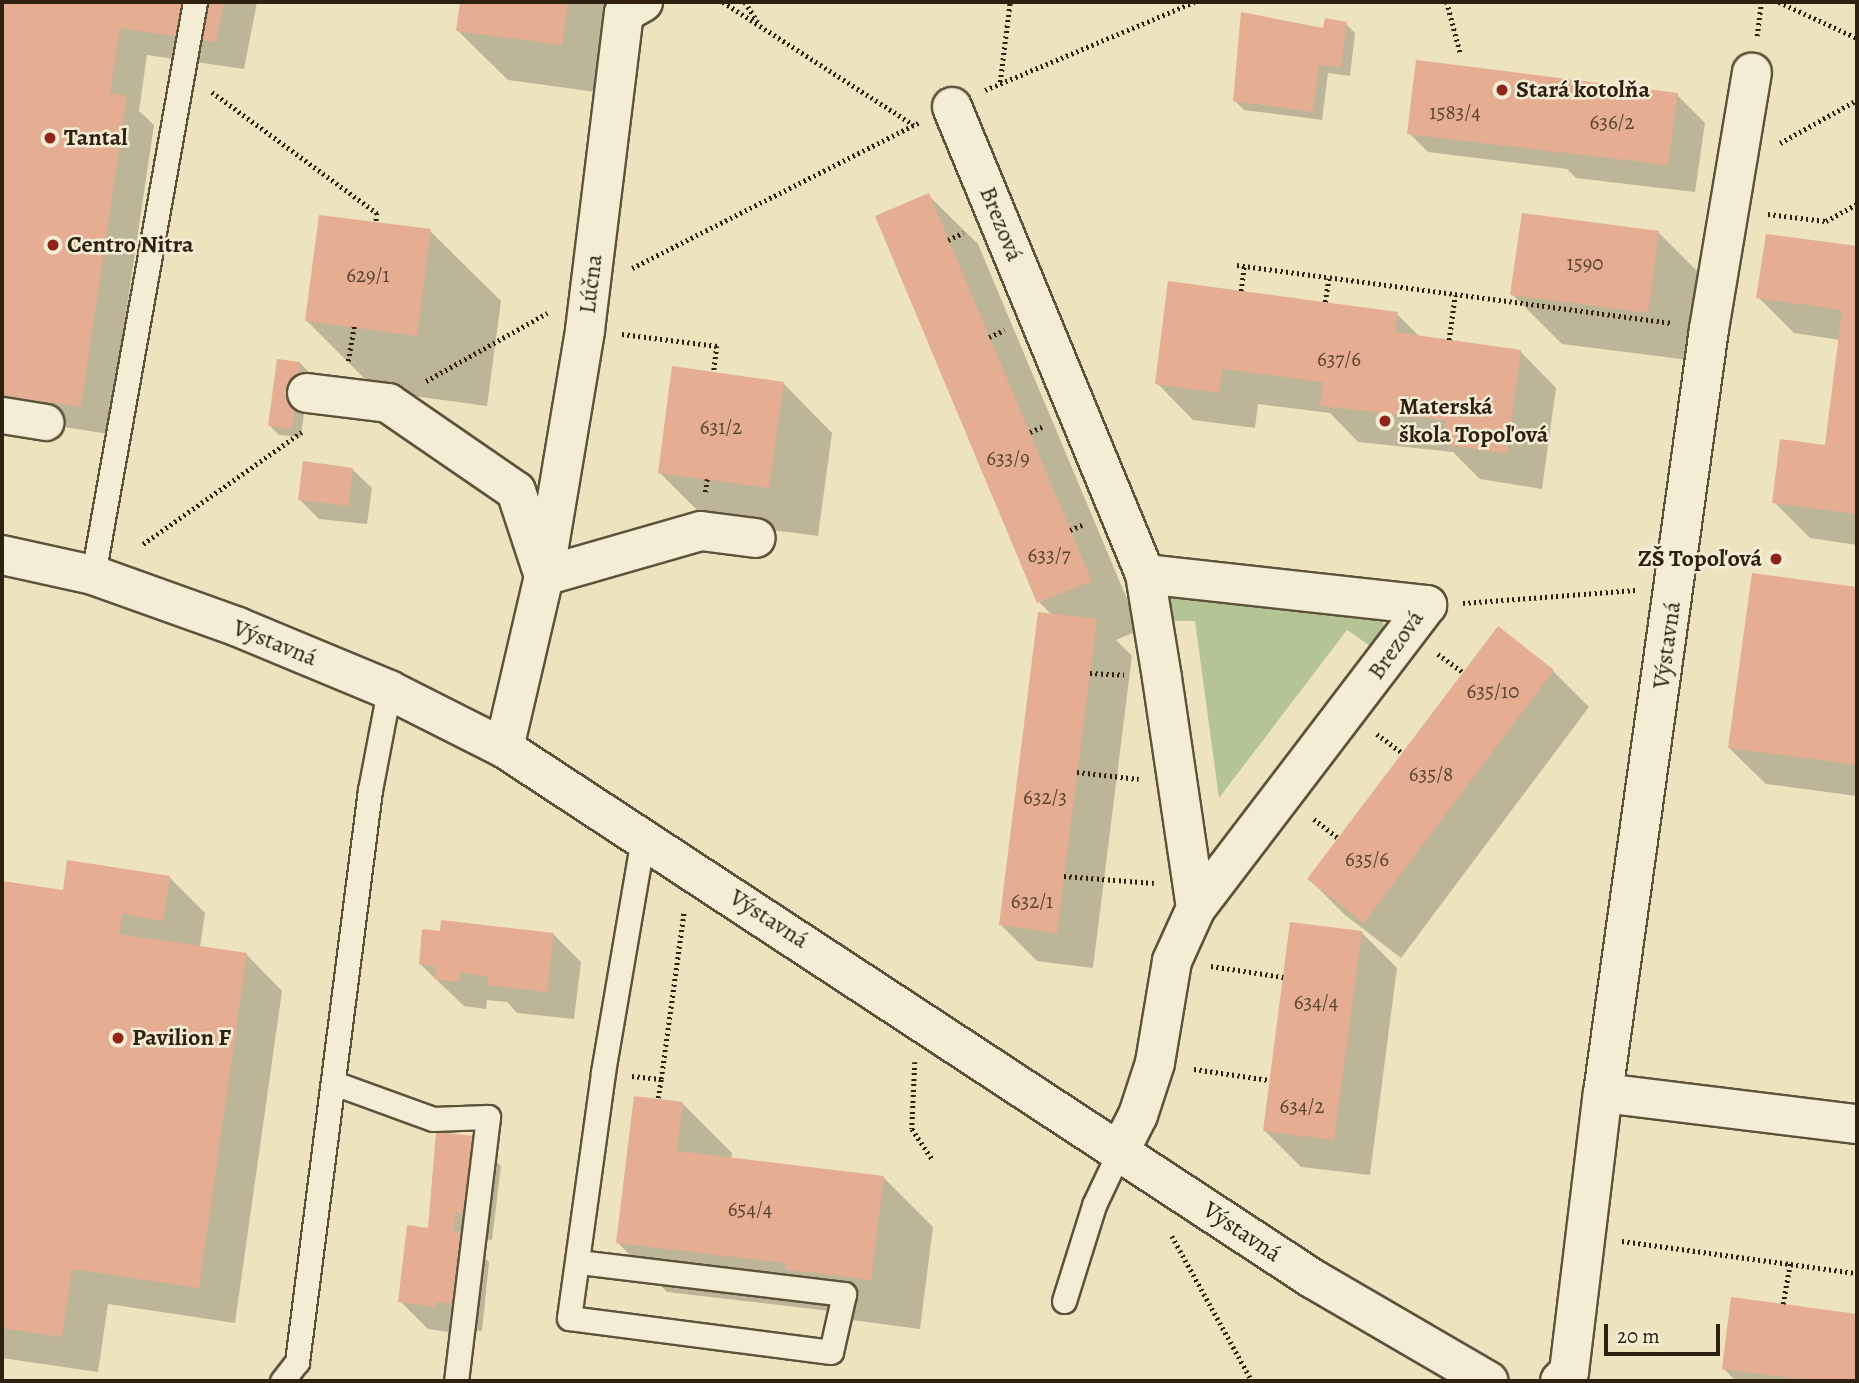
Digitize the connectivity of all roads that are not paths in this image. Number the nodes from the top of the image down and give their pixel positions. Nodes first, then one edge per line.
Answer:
1 (195, 2) edge
2 (643, 2) edge
3 (1752, 73) dead end
4 (952, 107) road end
5 (307, 393) dead end
6 (2, 415) edge
7 (45, 422) dead end
8 (757, 538) dead end
9 (2, 555) edge
10 (1145, 574) junction
11 (93, 575) junction
12 (544, 576) junction
13 (389, 690) junction
14 (504, 748) junction
15 (643, 838) junction
16 (1194, 897) junction
17 (334, 1083) junction
18 (1603, 1093) junction
19 (1857, 1124) edge
20 (1120, 1150) junction
21 (579, 1262) junction
22 (1064, 1301) dead end
23 (282, 1381) edge
24 (456, 1381) edge
25 (1488, 1381) edge
26 (1560, 1381) edge

1 - 11 lane
2 - 12 street, Lúčna
3 - 18 street, Výstavná
4 - 10 street, Brezová
5 - 12 street
6 - 7 street
8 - 12 street
9 - 11 street, Výstavná
10 - 16 street, Brezová
10 - 16 street, Brezová
11 - 13 street, Výstavná
12 - 14 street, Lúčna
13 - 14 street, Výstavná
13 - 17 lane
14 - 15 street, Výstavná
15 - 20 street, Výstavná
15 - 21 lane
16 - 20 street, Brezová
17 - 23 lane
17 - 24 lane
18 - 19 street
18 - 26 street, Výstavná
20 - 22 lane
20 - 25 street, Výstavná
21 - 21 lane

